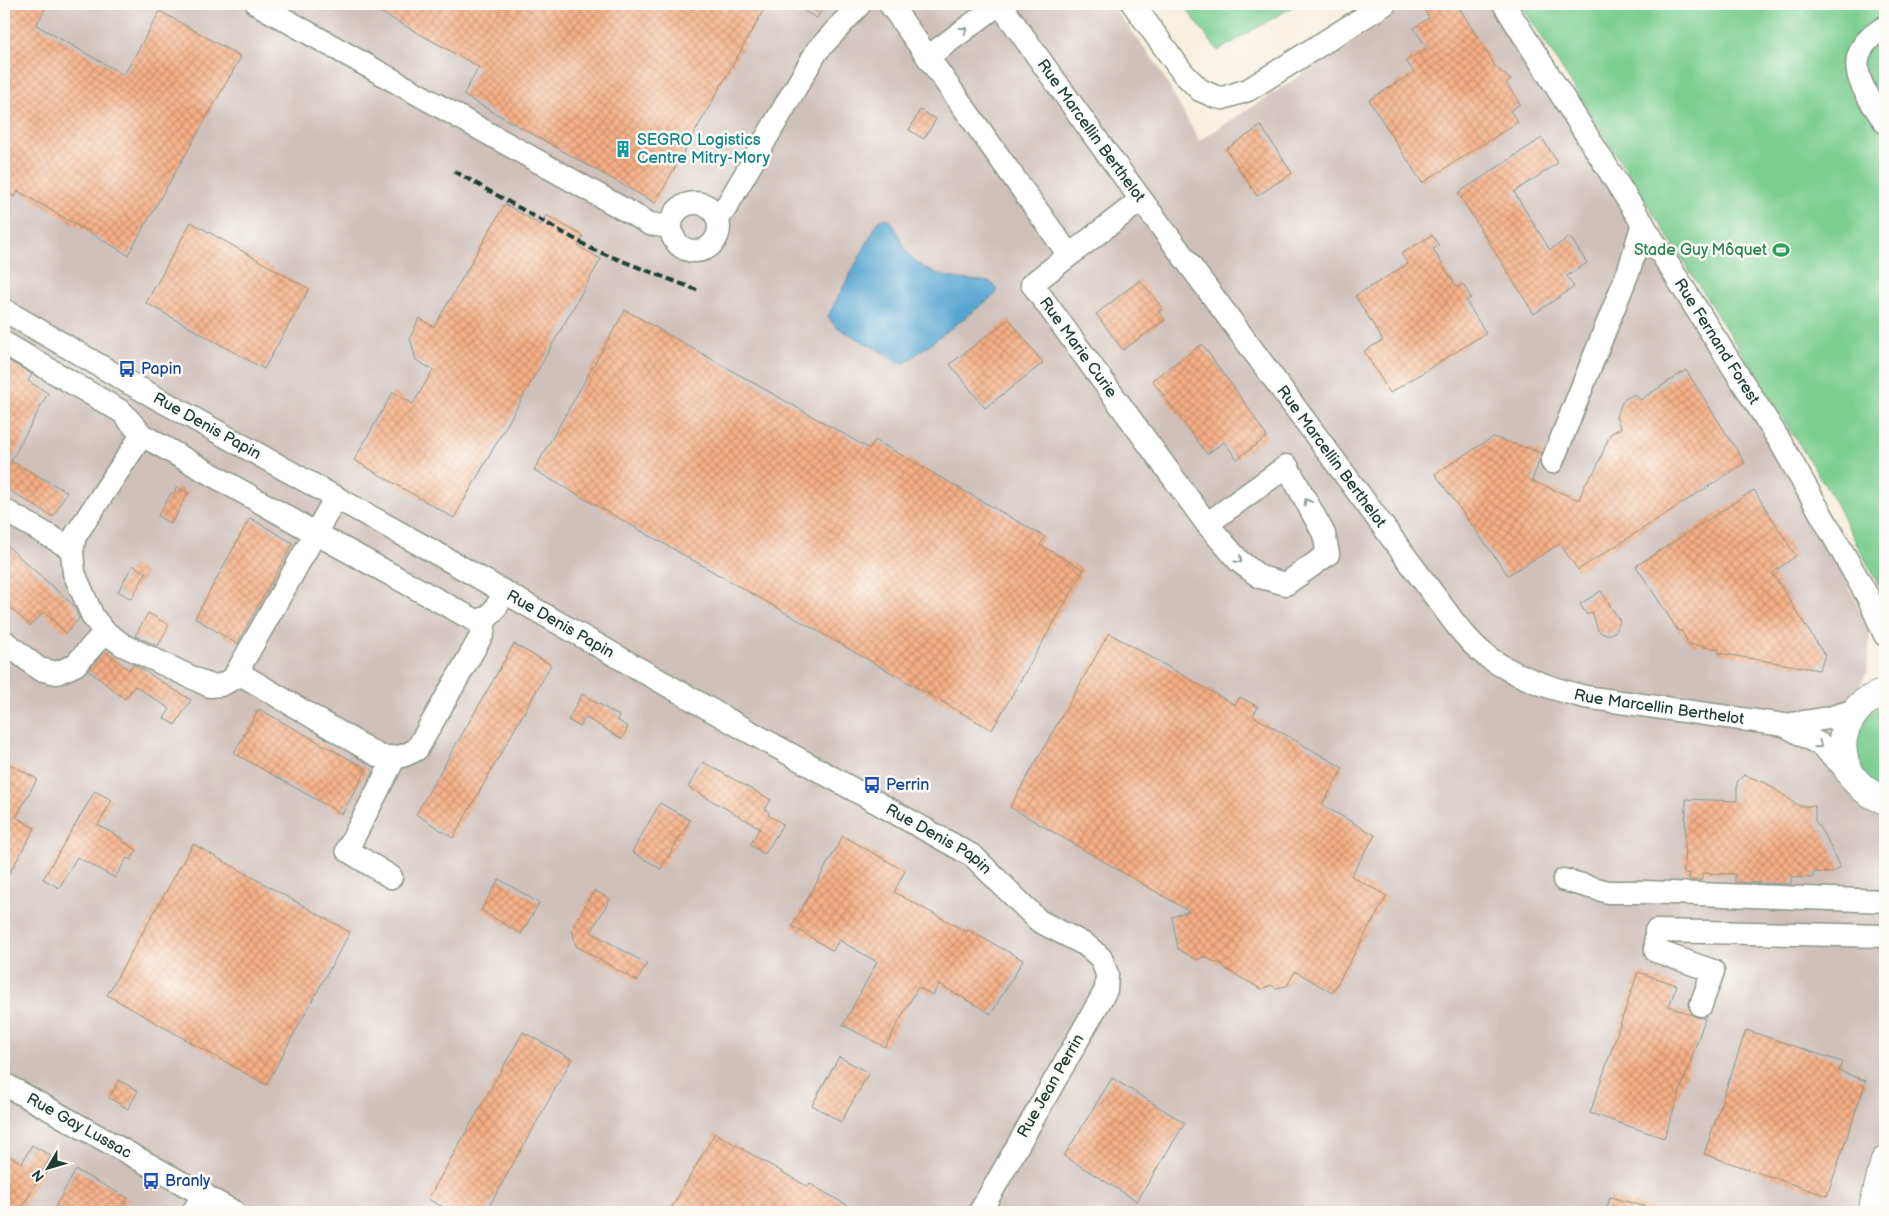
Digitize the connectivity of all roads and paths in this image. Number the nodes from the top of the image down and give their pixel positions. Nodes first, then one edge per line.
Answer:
1 (257, 4) edge
2 (860, 4) edge
3 (890, 4) edge
4 (999, 4) edge
5 (1132, 4) edge
6 (1385, 4) edge
7 (1504, 4) edge
8 (1885, 27) edge
9 (928, 57) junction
10 (1885, 122) edge
11 (1142, 200) junction
12 (717, 218) junction
13 (1643, 224) junction
14 (671, 227) junction
15 (1069, 255) junction
16 (4, 310) edge
17 (4, 344) edge
18 (142, 435) junction
19 (1552, 462) dead end
20 (336, 497) junction
21 (4, 510) edge
22 (1207, 524) junction
23 (315, 534) junction
24 (72, 549) junction
25 (505, 592) junction
26 (485, 620) junction
27 (105, 632) junction
28 (1885, 635) edge
29 (4, 641) edge
30 (237, 672) junction
31 (1885, 693) edge
32 (1856, 710) junction
33 (1784, 725) junction
34 (394, 759) junction
35 (1848, 771) junction
36 (1881, 801) edge
37 (391, 877) dead end
38 (1564, 880) dead end
39 (1885, 901) edge
40 (1885, 936) edge
41 (1101, 958) joint
42 (1701, 1005) dead end
43 (4, 1084) edge
44 (1885, 1161) edge
45 (198, 1203) edge
46 (234, 1212) edge
47 (980, 1212) edge
48 (1872, 1212) edge

1 - 14 street
2 - 12 street
3 - 9 street
9 -> 4 street
4 - 11 street, Rue Marcellin Berthelot
5 - 6 street
7 - 13 street, Rue Fernand Forest
8 - 10 street
9 - 15 street
11 - 15 street, Rue Marie Curie
11 - 33 street, Rue Marcellin Berthelot
12 - 14 street
12 - 14 street
13 - 19 street
13 - 28 street, Rue Fernand Forest
15 - 22 street, Rue Marie Curie
16 - 20 street, Rue Denis Papin
17 - 18 street
18 - 23 street
18 - 24 street
20 - 23 street
20 - 25 street, Rue Denis Papin
21 - 24 street
22 -> 22 street
23 - 26 street
23 - 30 street
24 - 27 street
25 - 26 street
25 - 41 street, Rue Denis Papin
26 - 34 street
27 - 29 street
27 - 30 street
30 - 34 street
31 - 32 main road
32 - 33 street, Rue Marcellin Berthelot
32 - 35 main road
33 -> 35 street, Rue Marcellin Berthelot
34 - 37 street
35 - 36 main road
38 - 39 street
40 - 42 street
41 - 47 street, Rue Jean Perrin
43 - 45 street, Rue Gay Lussac
44 - 48 main road
45 - 46 street, Rue Gay Lussac

